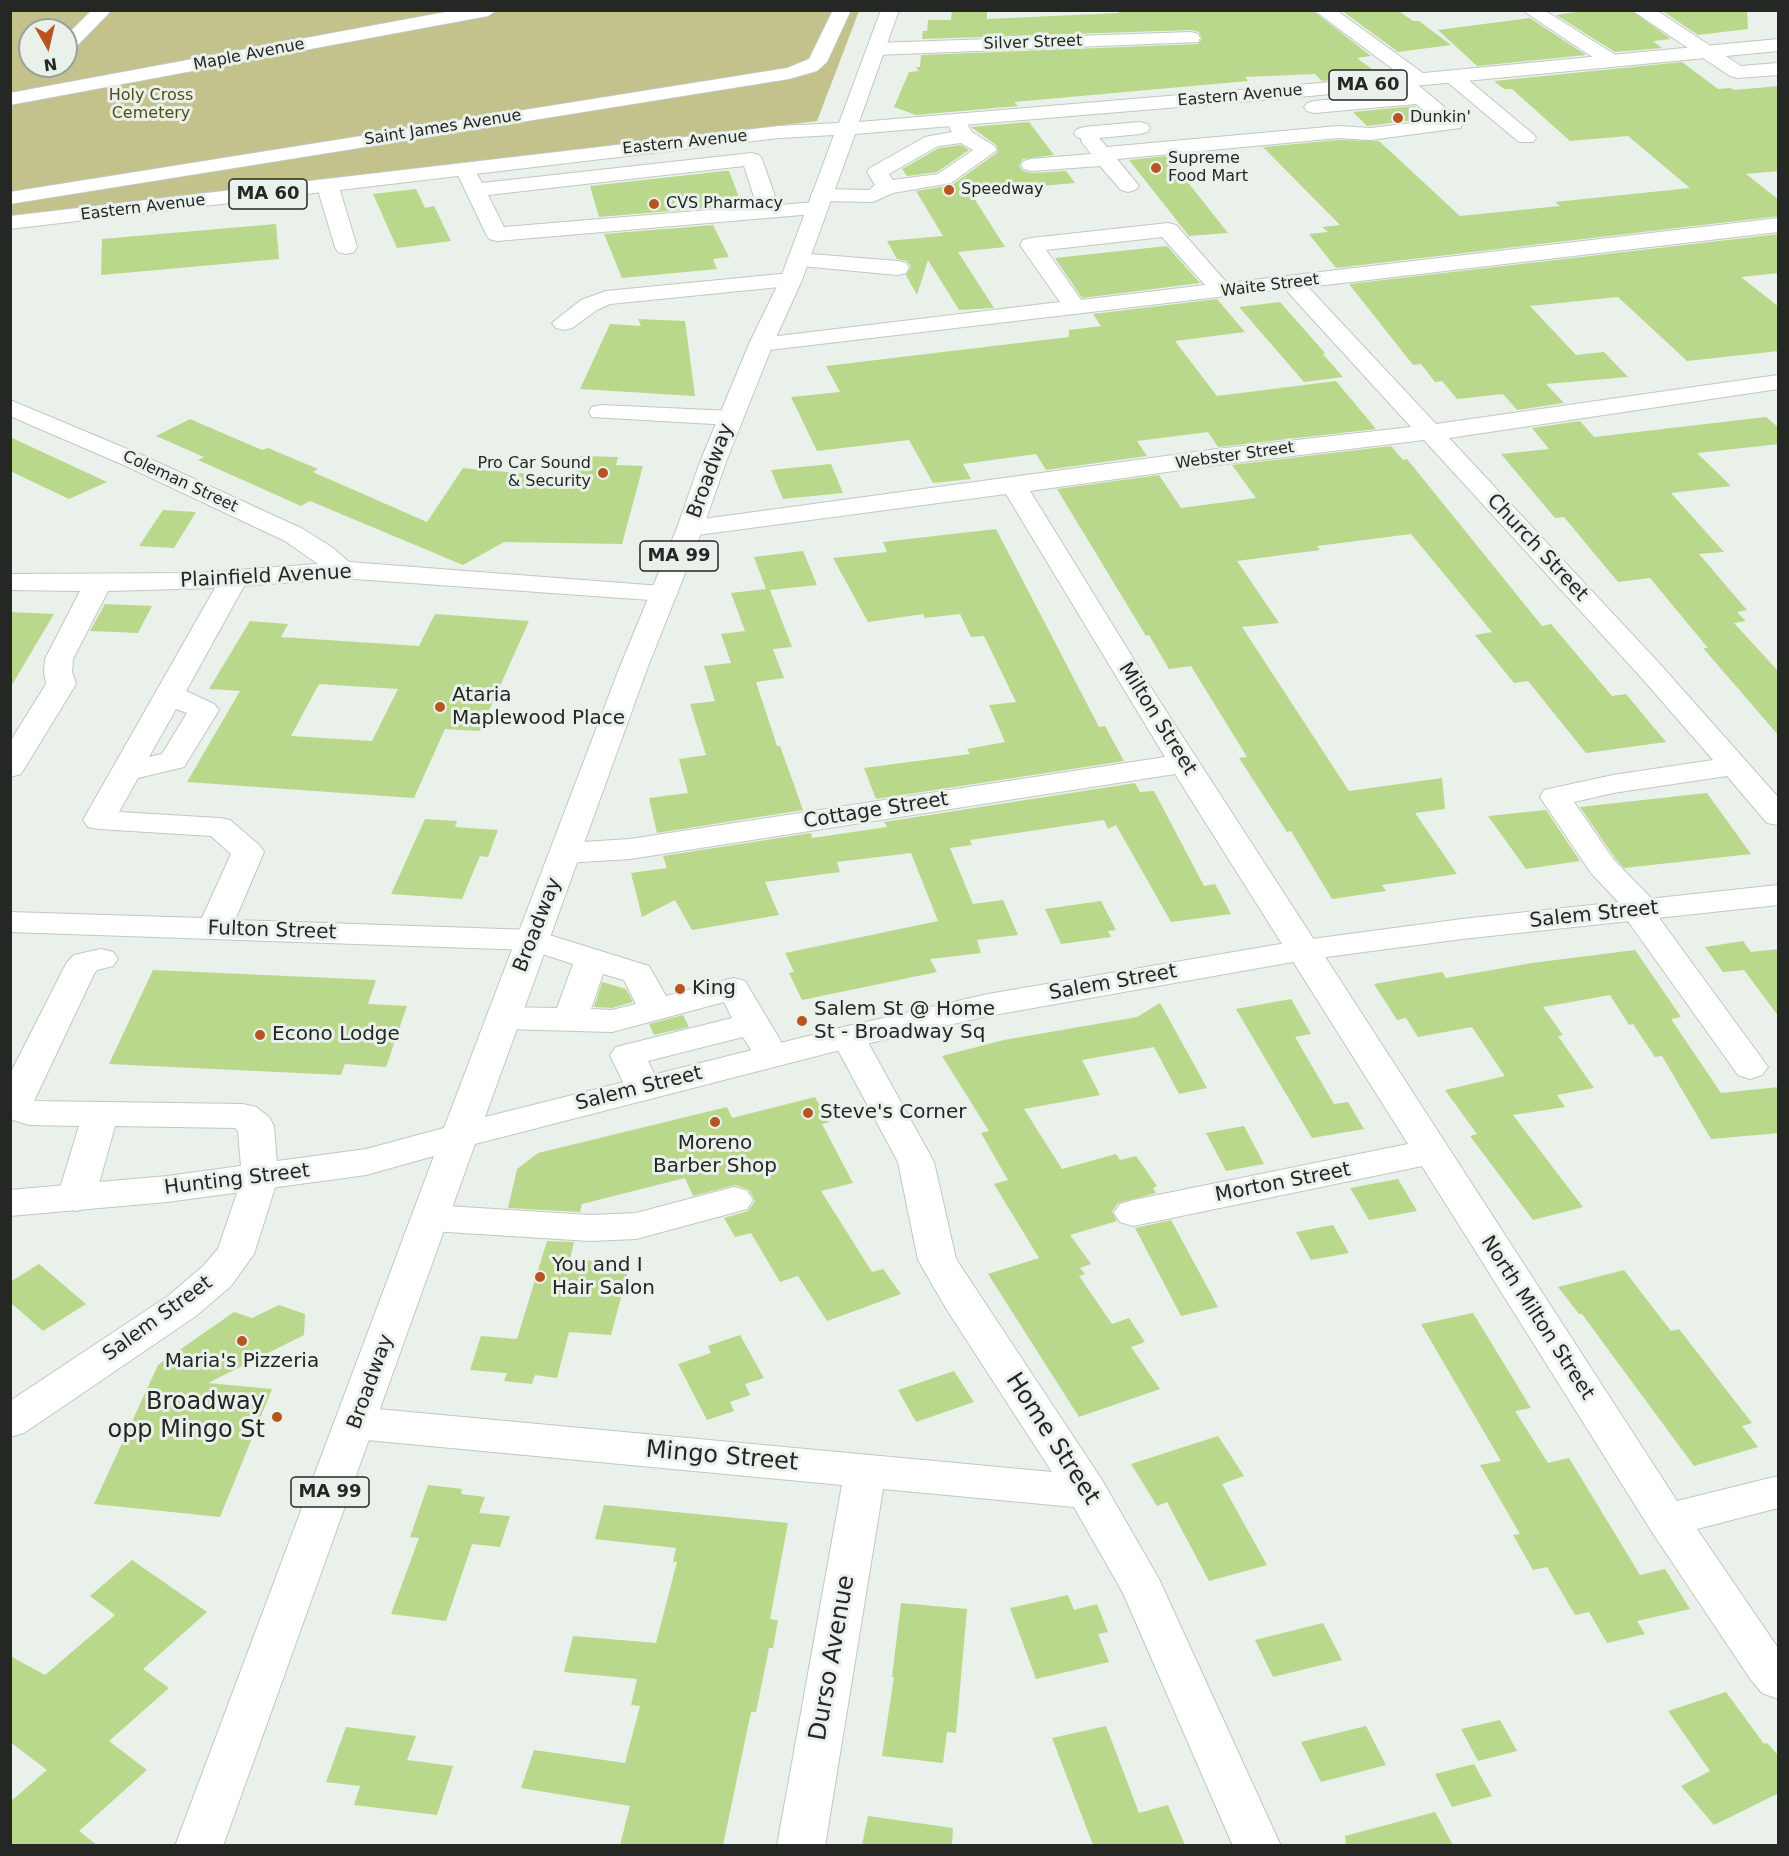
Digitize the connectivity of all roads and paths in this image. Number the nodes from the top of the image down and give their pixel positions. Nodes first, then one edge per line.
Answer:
1 (103, 10) edge
2 (380, 10) edge
3 (488, 10) edge
4 (842, 10) edge
5 (890, 10) edge
6 (1323, 10) edge
7 (1531, 10) edge
8 (1647, 10) edge
9 (367, 33) junction
10 (78, 34) edge
11 (1191, 38) dead end
12 (1779, 45) edge
13 (1759, 46) junction
14 (876, 49) junction
15 (1707, 51) junction
16 (1610, 60) junction
17 (1779, 60) edge
18 (1779, 69) edge
19 (1453, 77) junction
20 (32, 78) edge
21 (1415, 86) junction
22 (1299, 91) junction
23 (13, 98) edge
24 (1309, 110) junction
25 (1062, 112) junction
26 (1155, 127) dead end
27 (960, 128) junction
28 (845, 130) junction
29 (1338, 132) junction
30 (1084, 133) junction
31 (1526, 138) dead end
32 (1104, 156) junction
33 (1031, 165) dead end
34 (530, 173) junction
35 (471, 180) junction
36 (1128, 186) dead end
37 (328, 187) junction
38 (887, 187) junction
39 (10, 198) edge
40 (819, 201) junction
41 (770, 212) junction
42 (10, 223) edge
43 (1779, 225) edge
44 (346, 247) dead end
45 (898, 268) dead end
46 (794, 270) junction
47 (1292, 283) junction
48 (1222, 291) junction
49 (1075, 307) junction
50 (564, 323) dead end
51 (761, 344) junction
52 (1779, 382) edge
53 (10, 407) edge
54 (601, 412) dead end
55 (731, 418) junction
56 (1430, 432) junction
57 (1013, 485) junction
58 (690, 528) junction
59 (341, 570) junction
60 (234, 579) junction
61 (10, 582) edge
62 (98, 584) junction
63 (664, 593) junction
64 (1185, 763) junction
65 (1734, 766) junction
66 (10, 768) edge
67 (1779, 816) edge
68 (566, 853) junction
69 (1779, 895) edge
70 (1641, 910) junction
71 (10, 922) edge
72 (214, 929) junction
73 (533, 940) junction
74 (1305, 950) junction
75 (592, 958) junction
76 (101, 959) dead end
77 (656, 1009) junction
78 (503, 1018) junction
79 (570, 1021) junction
80 (612, 1021) junction
81 (752, 1024) junction
82 (848, 1037) junction
83 (628, 1055) junction
84 (771, 1055) junction
85 (1750, 1067) dead end
86 (643, 1089) junction
87 (101, 1113) junction
88 (460, 1137) junction
89 (1432, 1152) junction
90 (260, 1178) junction
91 (76, 1198) junction
92 (734, 1200) dead end
93 (10, 1203) edge
94 (1133, 1213) dead end
95 (430, 1218) junction
96 (10, 1422) edge
97 (356, 1423) junction
98 (865, 1471) junction
99 (1087, 1492) junction
100 (1779, 1492) edge
101 (1667, 1520) junction
102 (1779, 1680) edge
103 (199, 1845) edge
104 (801, 1845) edge
105 (1257, 1845) edge

1 - 10 street
2 - 9 street
3 - 9 street, Maple Avenue
4 - 39 street, Saint James Avenue
5 - 14 street, Broadway / MA 99
6 - 21 street
7 - 16 street
8 - 15 street
9 - 23 street, Maple Avenue
11 - 14 street, Silver Street
12 - 13 street, Eastern Avenue / MA 60
13 - 15 street, Eastern Avenue / MA 60
13 - 17 street
14 - 28 street, Broadway / MA 99
15 - 16 street, Eastern Avenue / MA 60
15 - 18 street
16 - 19 street, Eastern Avenue / MA 60
19 - 21 street, Eastern Avenue / MA 60
19 - 31 street
20 - 23 street
21 - 22 street, Eastern Avenue / MA 60
21 - 24 street
21 - 29 street
22 - 24 street
22 - 25 street, Eastern Avenue / MA 60
24 - 29 street
25 - 27 street, Eastern Avenue / MA 60
25 - 30 street
26 - 30 street
27 - 28 street, Eastern Avenue / MA 60
27 - 38 street
27 - 38 street
28 - 34 street, Eastern Avenue / MA 60
28 - 40 street, Broadway / MA 99
29 - 32 street
30 - 32 street
32 - 33 street
32 - 36 street
34 - 35 street, Eastern Avenue / MA 60
34 - 41 street
35 - 37 street, Eastern Avenue / MA 60
35 - 41 street
37 - 42 street, Eastern Avenue / MA 60
37 - 44 street
38 - 40 street
40 - 41 street
40 - 46 street, Broadway / MA 99
43 - 47 street, Waite Street
45 - 46 street
46 - 50 street
46 - 51 street, Broadway / MA 99
47 - 48 street, Waite Street
47 - 56 street, Church Street
48 - 49 street, Waite Street
48 - 49 street
49 - 51 street, Waite Street
51 - 55 street, Broadway / MA 99
52 - 56 street, Webster Street
53 - 59 street, Coleman Street
54 - 55 street
55 - 58 street, Broadway / MA 99
56 - 57 street, Webster Street
56 - 65 street, Church Street
57 - 58 street, Webster Street
57 - 64 street, Milton Street
58 - 63 street, Broadway / MA 99
59 - 60 street, Plainfield Avenue
59 - 63 street, Plainfield Avenue
60 - 62 street, Plainfield Avenue
60 - 72 street
61 - 62 street, Plainfield Avenue
62 - 66 street
63 - 68 street, Broadway / MA 99
64 - 68 street, Cottage Street
64 - 74 street, Milton Street
65 - 67 street, Church Street
65 - 70 street
68 - 73 street, Broadway / MA 99
69 - 70 street, Salem Street
70 - 74 street, Salem Street
70 - 85 street
71 - 72 street, Fulton Street
72 - 73 street, Fulton Street
73 - 75 street, Fulton Street
73 - 78 street, Broadway / MA 99
74 - 82 street, Salem Street
74 - 89 street, North Milton Street
75 - 77 street, Fulton Street
75 - 79 street
76 - 87 street
77 - 80 street
77 - 81 street
78 - 79 street
78 - 88 street, Broadway / MA 99
79 - 80 street
80 - 83 street
81 - 83 street
81 - 84 street
82 - 84 street, Salem Street
82 - 99 street, Home Street
83 - 86 street
84 - 86 street, Salem Street
86 - 88 street, Salem Street
87 - 90 street
87 - 91 street
88 - 90 street, Hunting Street
88 - 95 street, Broadway / MA 99
89 - 94 street, Morton Street
89 - 101 street, North Milton Street
90 - 91 street, Hunting Street
90 - 96 street, Salem Street
91 - 93 street, Hunting Street
92 - 95 street
95 - 97 street, Broadway / MA 99
97 - 98 street, Mingo Street
97 - 103 street, Broadway / MA 99
98 - 99 street, Mingo Street
98 - 104 street, Durso Avenue
99 - 105 street, Home Street
100 - 101 street
101 - 102 street, North Milton Street

